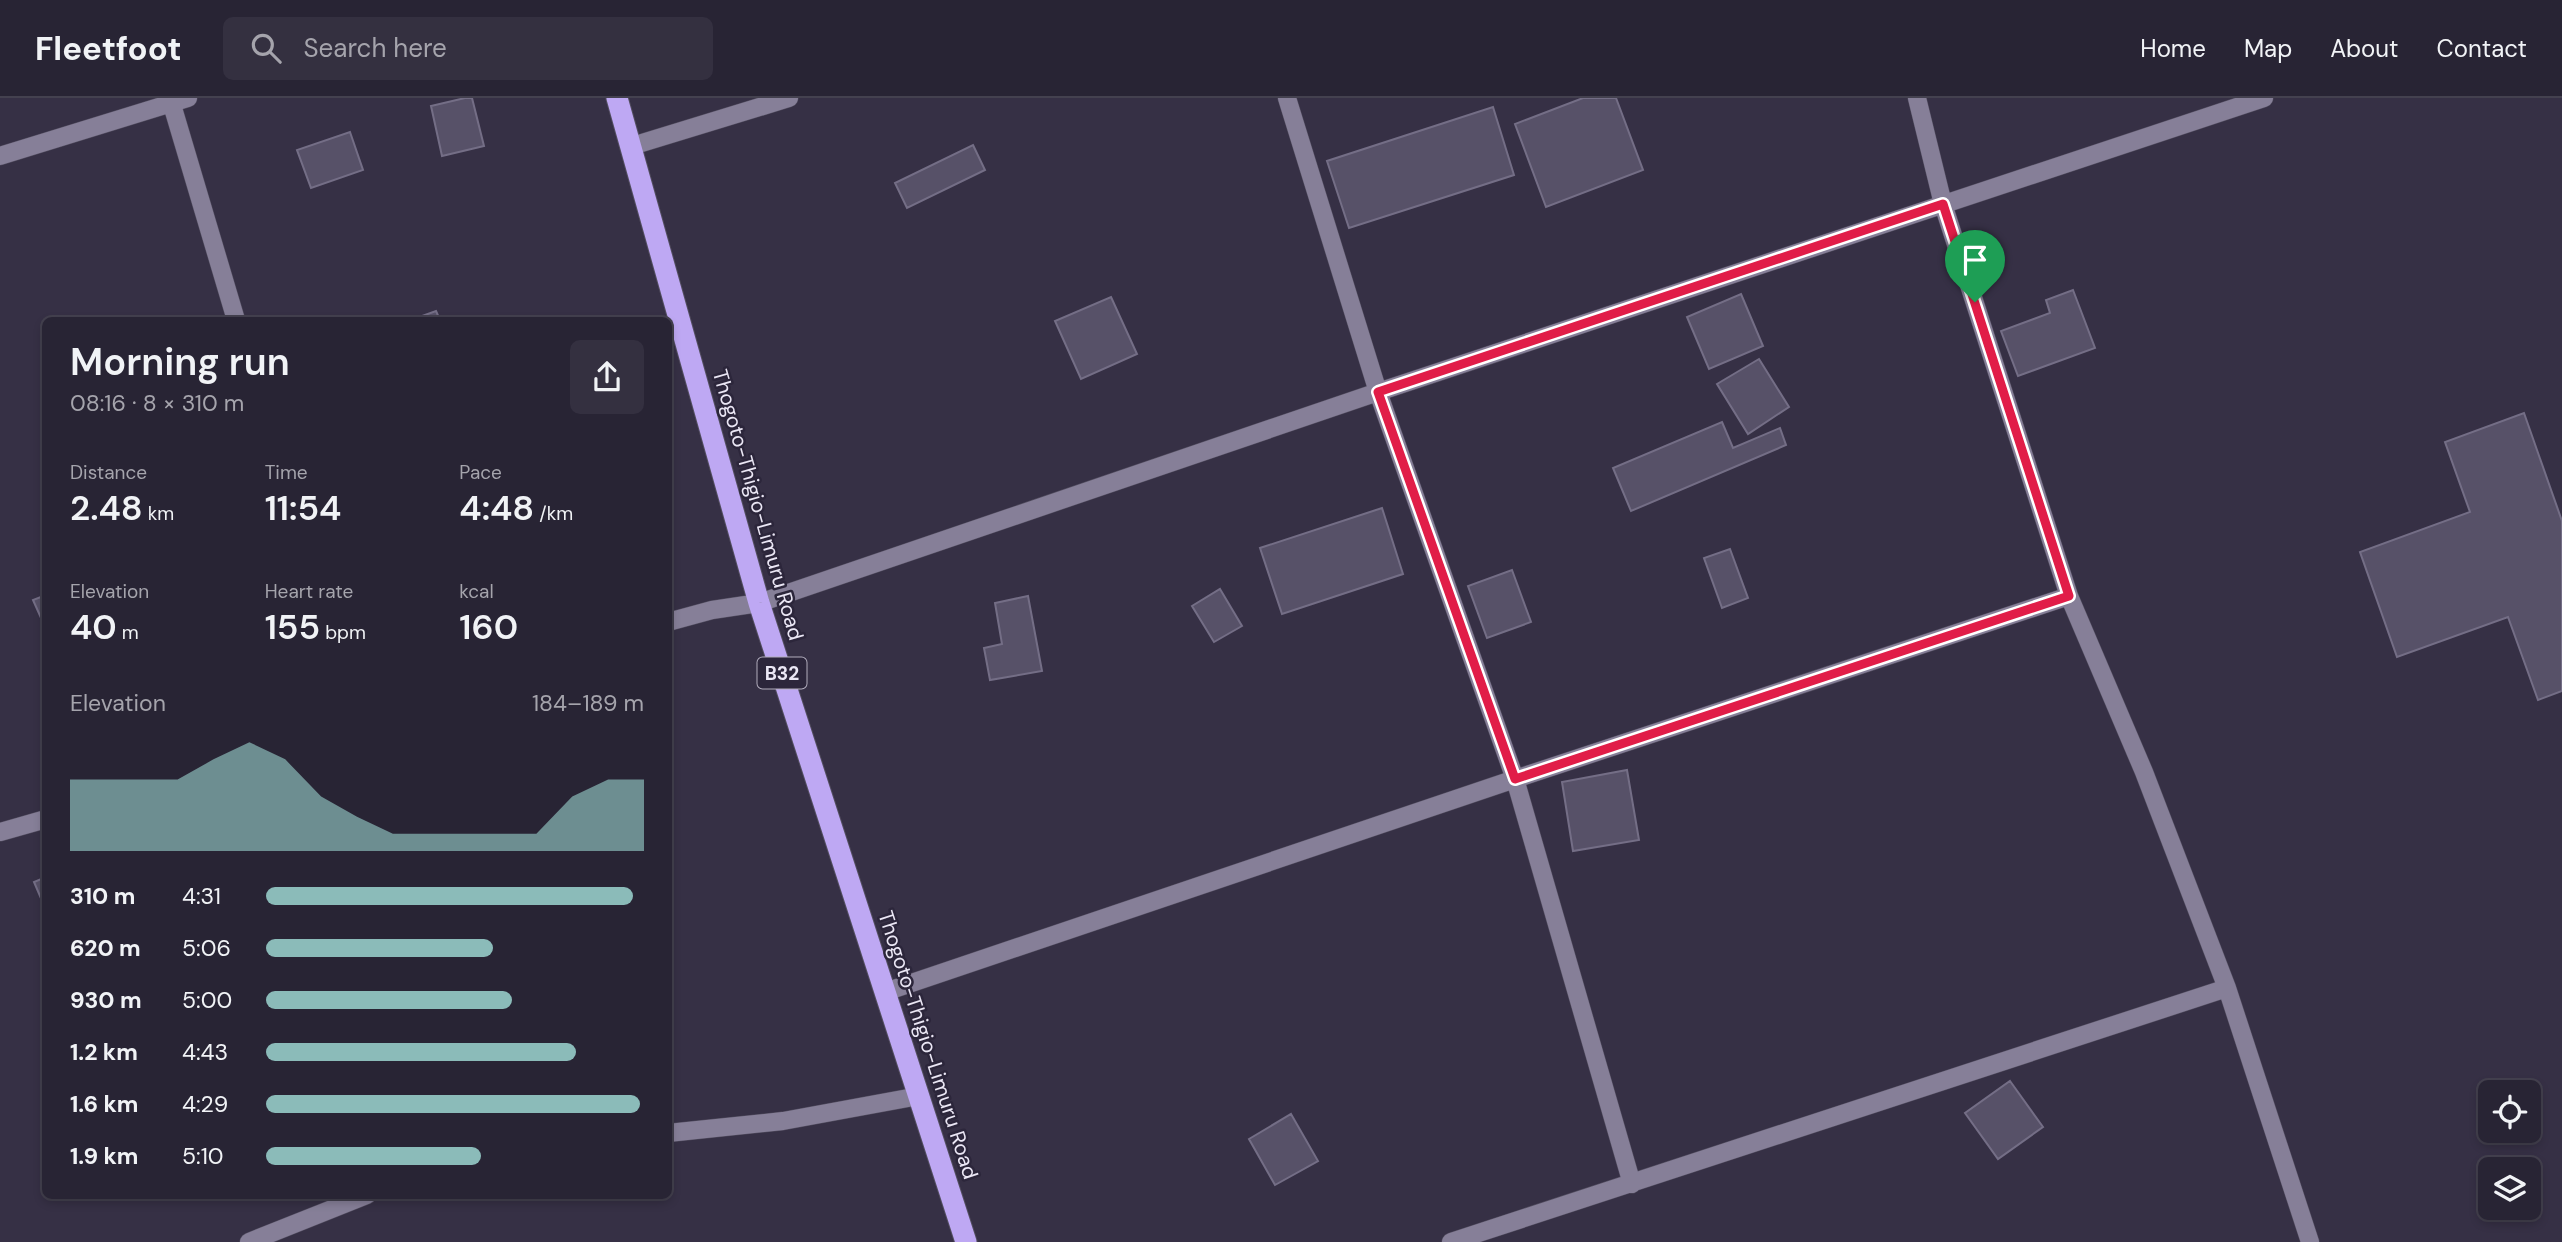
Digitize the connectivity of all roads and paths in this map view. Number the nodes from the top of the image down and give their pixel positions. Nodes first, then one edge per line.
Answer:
1 (618, 98) edge
2 (789, 98) edge
3 (1287, 98) edge
4 (1917, 98) edge
5 (2264, 98) edge
6 (176, 99) edge
7 (632, 146) junction
8 (0, 156) edge
9 (1943, 204) junction
10 (235, 317) edge
11 (1378, 392) junction
12 (2069, 596) junction
13 (759, 603) junction
14 (672, 621) edge
15 (1515, 779) junction
16 (42, 820) edge
17 (0, 832) edge
18 (2227, 988) junction
19 (885, 992) junction
20 (919, 1096) junction
21 (672, 1133) edge
22 (1632, 1184) junction
23 (357, 1199) edge
24 (248, 1242) edge
25 (966, 1242) edge
26 (1451, 1242) edge
27 (2310, 1242) edge

1 - 7 highway, Thogoto-Thigio-Limuru Road / B32
2 - 7 street
3 - 11 street
4 - 9 street
5 - 9 street
6 - 8 street
6 - 10 street
7 - 13 highway, Thogoto-Thigio-Limuru Road / B32
9 - 11 street
9 - 12 street
11 - 13 street
11 - 15 street
12 - 15 street
12 - 18 street
13 - 14 street
13 - 19 highway, Thogoto-Thigio-Limuru Road / B32
15 - 19 street
15 - 22 street
16 - 17 street
18 - 22 street
18 - 27 street
19 - 20 highway, Thogoto-Thigio-Limuru Road / B32
20 - 21 street
20 - 25 highway, Thogoto-Thigio-Limuru Road / B32
22 - 26 street
23 - 24 street

